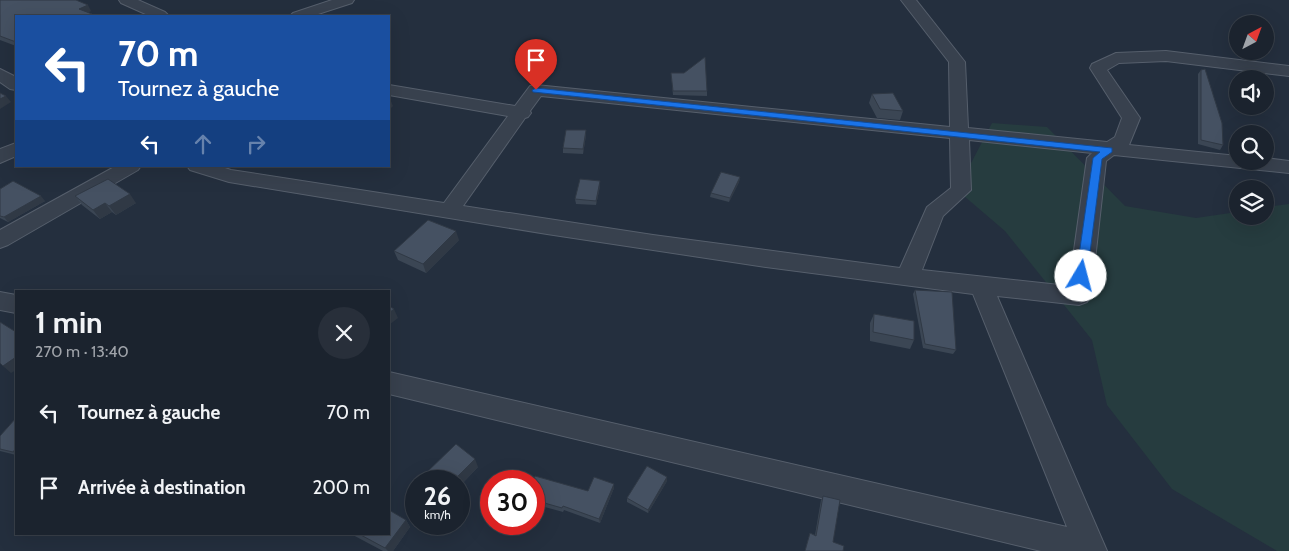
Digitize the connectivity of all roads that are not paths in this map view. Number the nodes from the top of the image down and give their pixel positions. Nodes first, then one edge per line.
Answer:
1 (126, 0) edge
2 (346, 0) edge
3 (908, 0) edge
4 (160, 15) edge
5 (301, 15) edge
6 (1289, 71) edge
7 (390, 90) edge
8 (522, 113) junction
9 (959, 134) junction
10 (15, 150) edge
11 (1109, 150) junction
12 (0, 157) edge
13 (129, 167) edge
14 (200, 167) edge
15 (1289, 167) edge
16 (449, 211) junction
17 (0, 240) edge
18 (908, 276) junction
19 (982, 287) junction
20 (0, 301) edge
21 (15, 304) edge
22 (390, 383) edge
23 (1091, 549) edge

1 - 4 street
2 - 5 street
3 - 9 street
6 - 11 street
7 - 8 street
8 - 9 street
8 - 16 street
9 - 11 street
9 - 18 street
10 - 12 street
11 - 15 street
11 - 19 street
13 - 17 street
14 - 16 street
16 - 18 street
18 - 19 street
19 - 23 street
20 - 21 street
22 - 23 street

